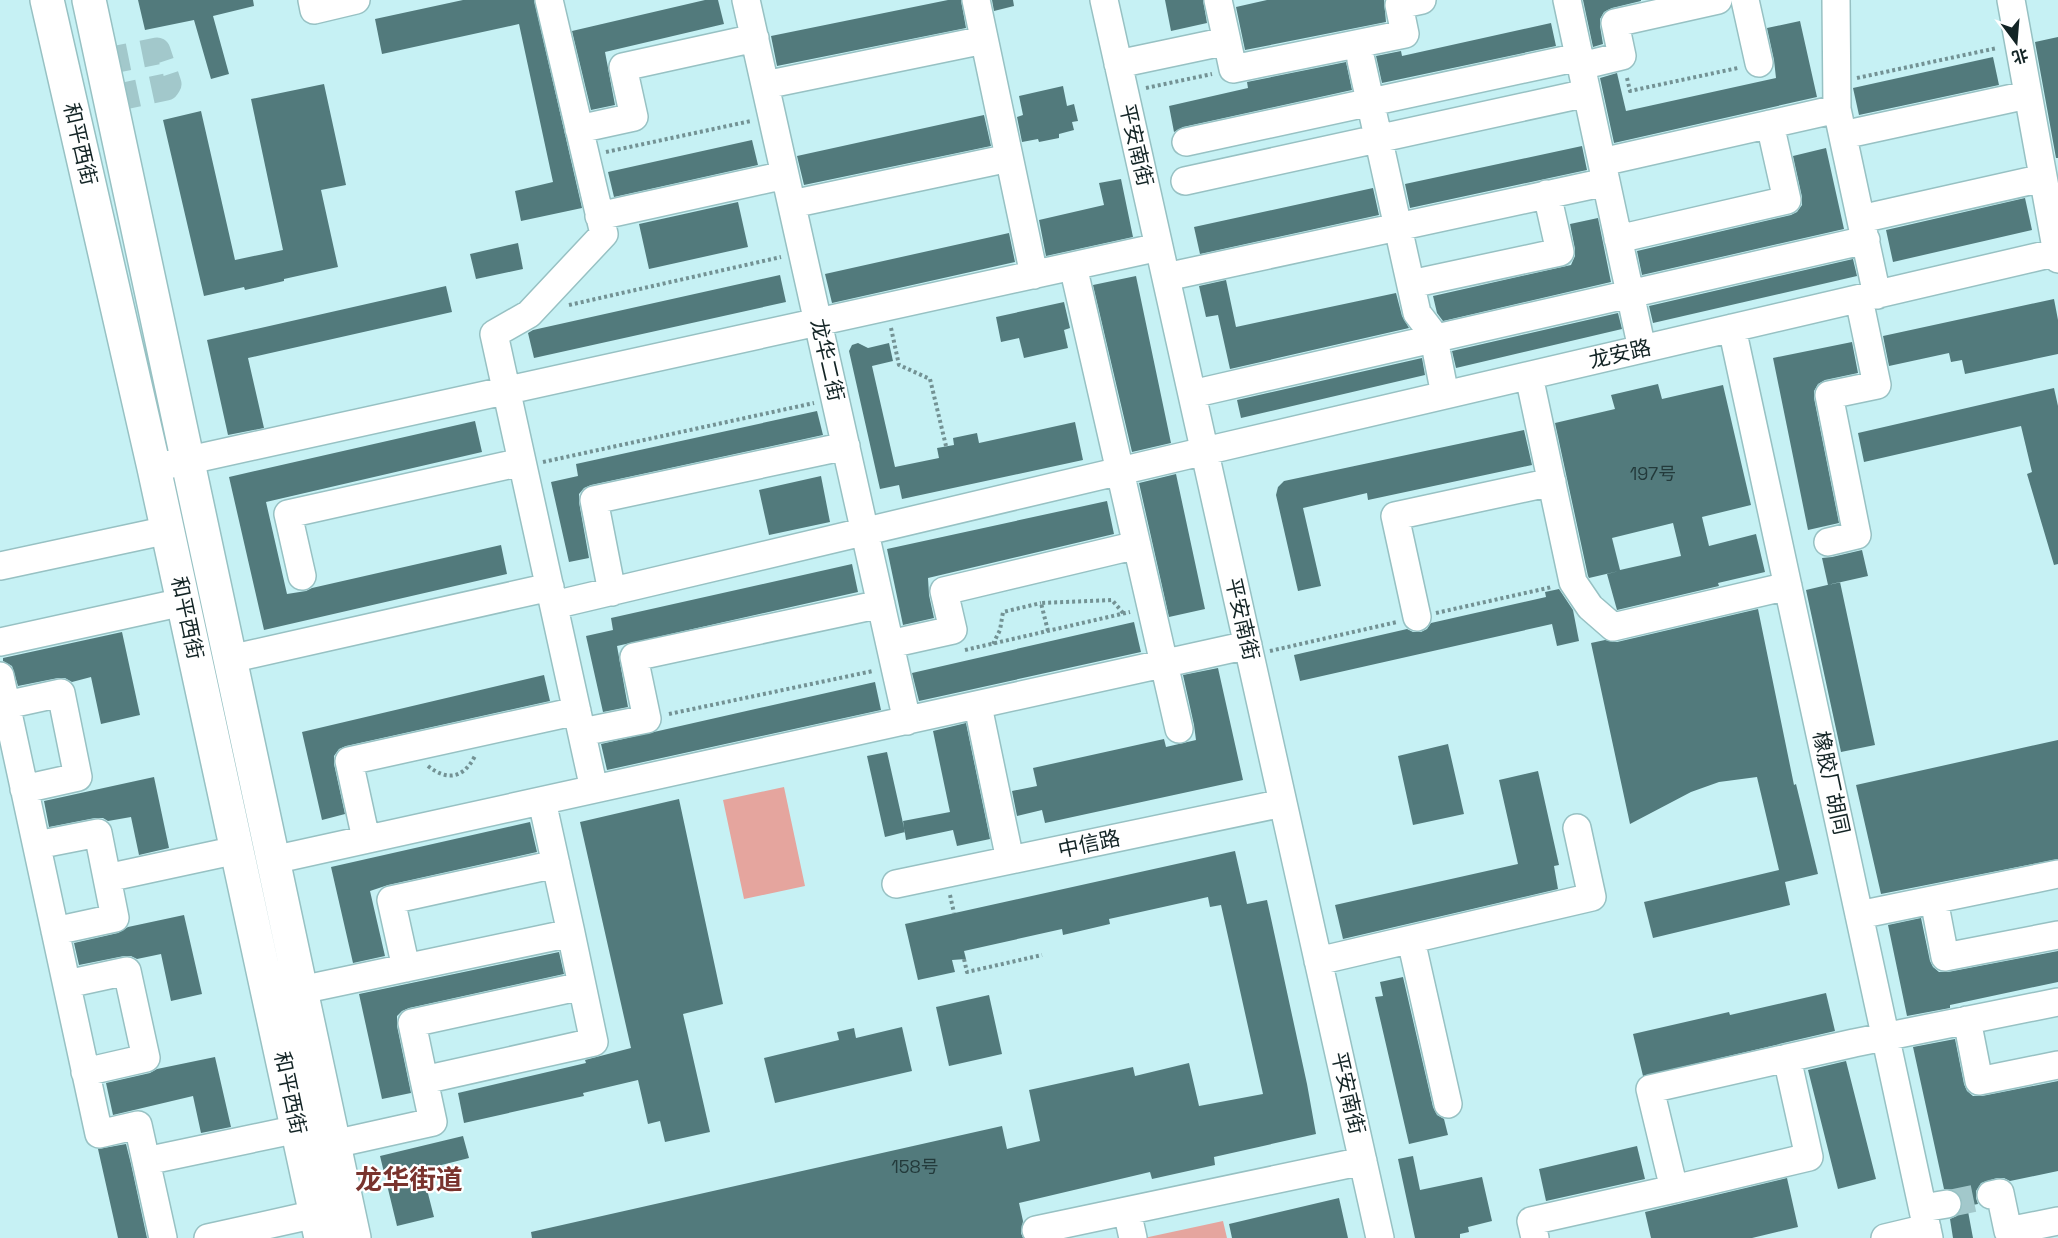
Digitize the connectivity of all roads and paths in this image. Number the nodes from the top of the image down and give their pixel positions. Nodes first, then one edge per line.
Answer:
1 (47, 0) edge
2 (89, 0) edge
3 (312, 0) edge
4 (356, 0) edge
5 (549, 0) edge
6 (746, 0) edge
7 (976, 0) edge
8 (1104, 0) edge
9 (1221, 0) edge
10 (1567, 0) edge
11 (1718, 0) edge
12 (1744, 0) edge
13 (1838, 0) edge
14 (2011, 0) edge
15 (1406, 2) edge
16 (755, 38) junction
17 (984, 39) junction
18 (1227, 41) junction
19 (2018, 44) junction
20 (1622, 56) junction
21 (1362, 60) dead end
22 (1580, 62) junction
23 (1759, 63) joint
24 (1118, 64) junction
25 (1233, 69) junction
26 (1837, 82) junction
27 (765, 85) junction
28 (1125, 93) junction
29 (1587, 93) junction
30 (2027, 95) junction
31 (1371, 102) junction
32 (1837, 109) junction
33 (772, 116) junction
34 (1770, 124) junction
35 (579, 129) junction
36 (1843, 135) junction
37 (1379, 139) junction
38 (1186, 142) dead end
39 (586, 157) junction
40 (1009, 158) junction
41 (1604, 172) junction
42 (785, 176) junction
43 (2043, 178) junction
44 (1185, 181) dead end
45 (1547, 194) junction
46 (792, 204) junction
47 (599, 216) junction
48 (1398, 227) junction
49 (1863, 229) junction
50 (1618, 239) junction
51 (1159, 247) junction
52 (802, 253) junction
53 (2058, 255) edge
54 (1073, 266) junction
55 (1034, 275) junction
56 (1166, 277) junction
57 (1411, 284) junction
58 (1630, 294) junction
59 (1868, 297) junction
60 (886, 307) junction
61 (529, 314) junction
62 (818, 322) junction
63 (1732, 328) junction
64 (1434, 339) junction
65 (1642, 349) junction
66 (1529, 376) junction
67 (507, 390) junction
68 (1192, 394) junction
69 (1445, 395) junction
70 (835, 398) junction
71 (846, 446) junction
72 (946, 446) dead end
73 (1193, 454) junction
74 (188, 460) junction
75 (523, 464) junction
76 (154, 468) junction
77 (1120, 471) junction
78 (1552, 482) junction
79 (168, 530) junction
80 (865, 531) junction
81 (1827, 542) dead end
82 (1137, 545) junction
83 (0, 566) edge
84 (302, 576) dead end
85 (1788, 586) junction
86 (612, 592) junction
87 (552, 596) junction
88 (183, 602) junction
89 (1041, 603) junction
90 (881, 604) junction
91 (1124, 614) dead end
92 (1417, 618) dead end
93 (1048, 631) dead end
94 (0, 642) edge
95 (890, 644) junction
96 (993, 644) dead end
97 (1248, 645) junction
98 (230, 659) junction
99 (1164, 664) junction
100 (0, 676) edge
101 (6, 705) junction
102 (978, 706) junction
103 (580, 721) junction
104 (907, 721) junction
105 (1179, 729) dead end
106 (24, 789) junction
107 (594, 789) junction
108 (543, 801) junction
109 (1283, 802) junction
110 (1577, 828) dead end
111 (366, 839) junction
112 (37, 845) junction
113 (237, 850) junction
114 (273, 860) junction
115 (1010, 860) junction
116 (556, 864) junction
117 (2058, 874) edge
118 (107, 878) junction
119 (896, 884) dead end
120 (1934, 900) junction
121 (1859, 915) junction
122 (55, 931) junction
123 (571, 933) junction
124 (2058, 935) edge
125 (1411, 940) junction
126 (1042, 955) dead end
127 (964, 959) dead end
128 (1318, 961) junction
129 (406, 968) junction
130 (66, 984) junction
131 (582, 986) junction
132 (301, 990) junction
133 (2058, 1002) edge
134 (1967, 1020) junction
135 (1886, 1036) junction
136 (1787, 1058) junction
137 (2058, 1065) edge
138 (86, 1072) junction
139 (424, 1080) junction
140 (1448, 1104) dead end
141 (298, 1129) junction
142 (334, 1144) junction
143 (146, 1161) junction
144 (1363, 1161) junction
145 (1674, 1188) junction
146 (1991, 1195) dead end
147 (1127, 1211) junction
148 (1931, 1220) edge
149 (2058, 1221) edge
150 (319, 1226) edge
151 (1036, 1230) dead end
152 (163, 1238) edge
153 (208, 1238) edge
154 (354, 1238) edge
155 (1133, 1238) edge
156 (1380, 1238) edge
157 (1535, 1238) edge
158 (1885, 1238) edge

1 - 76 main road, 和平西街
2 - 74 main road, 和平西街
3 - 4 street
5 - 35 street
6 - 16 street, 龙华二街
7 - 17 street
8 - 24 street, 平安南街
9 - 18 street
10 - 22 street
11 - 20 street
12 - 23 street
13 - 26 street
14 - 19 street
15 - 25 street
16 - 27 street, 龙华二街
16 - 35 street
17 - 27 street
17 - 40 street
18 - 24 street
18 - 25 street
19 - 26 path
19 - 30 street
20 - 22 street
20 - 23 path
21 - 31 street
22 - 29 street
22 - 31 street
24 - 28 street, 平安南街
25 - 28 path
26 - 32 street
27 - 33 street, 龙华二街
28 - 51 street, 平安南街
29 - 37 street
29 - 41 street
30 - 36 street
30 - 43 street
31 - 37 street
31 - 38 street
32 - 34 street
32 - 36 street
33 - 39 path
33 - 42 street, 龙华二街
34 - 41 street
34 - 50 street
35 - 39 street
36 - 49 street
37 - 44 street
37 - 48 street
39 - 47 street
40 - 46 street
40 - 55 street
41 - 45 street
41 - 50 street
42 - 46 street, 龙华二街
42 - 47 street
43 - 49 street
43 - 53 street
45 - 48 street
45 - 57 street
46 - 52 street, 龙华二街
47 - 61 street
48 - 56 street
48 - 57 street
49 - 58 street
49 - 59 street
50 - 58 street
51 - 54 street
51 - 56 street, 平安南街
52 - 61 path
52 - 62 street, 龙华二街
53 - 59 street, 龙安路
54 - 55 street
54 - 77 street
55 - 60 street
56 - 68 street, 平安南街
57 - 64 street
58 - 64 street
58 - 65 street
59 - 63 street, 龙安路
59 - 81 street
60 - 62 street
60 - 72 path
61 - 67 street
62 - 67 street
62 - 70 street, 龙华二街
63 - 65 street, 龙安路
63 - 85 street, 橡胶厂胡同
64 - 68 street
64 - 69 street
65 - 66 street, 龙安路
66 - 69 street, 龙安路
66 - 78 street
67 - 74 street
67 - 75 street
68 - 73 street, 平安南街
69 - 73 street, 龙安路
70 - 71 street, 龙华二街
70 - 75 path
71 - 80 street, 龙华二街
71 - 86 street
73 - 77 street, 龙安路
73 - 97 street, 平安南街
74 - 76 street
74 - 98 main road, 和平西街
75 - 84 street
75 - 87 street
76 - 79 main road, 和平西街
77 - 80 street, 龙安路
77 - 82 street
78 - 85 street
78 - 92 street
79 - 83 street
79 - 88 main road, 和平西街
80 - 86 street, 龙安路
80 - 90 street, 龙华二街
82 - 95 street
82 - 99 street
85 - 121 street, 橡胶厂胡同
86 - 87 street, 龙安路
87 - 98 street, 龙安路
87 - 103 street
88 - 94 street
88 - 113 main road, 和平西街
89 - 91 path
89 - 93 path
89 - 96 path
90 - 95 street, 龙华二街
90 - 103 street
95 - 104 street, 龙华二街
97 - 99 street
97 - 109 street, 平安南街
98 - 114 main road, 和平西街
99 - 102 street
99 - 105 street
100 - 101 street
101 - 106 street
101 - 106 street
102 - 104 street
102 - 115 street
103 - 107 street
103 - 111 street
104 - 107 street
106 - 112 street
107 - 108 street
108 - 111 street
108 - 116 street
109 - 115 street, 中信路
109 - 128 street, 平安南街
110 - 125 street
111 - 114 street
112 - 118 street
112 - 122 street
113 - 118 street
113 - 141 main road, 和平西街
114 - 132 main road, 和平西街
115 - 119 street, 中信路
116 - 123 street
116 - 129 street
117 - 120 street
118 - 122 street
120 - 121 street
120 - 124 street
121 - 135 street, 橡胶厂胡同
122 - 130 street
123 - 129 street
123 - 131 street
125 - 128 street
125 - 140 street
126 - 127 path
128 - 144 street, 平安南街
129 - 132 street
130 - 138 street
130 - 138 street
131 - 139 street
131 - 139 street
132 - 142 main road, 和平西街
133 - 134 street
134 - 135 street
134 - 137 street
135 - 136 street
135 - 148 street, 橡胶厂胡同
136 - 145 street
136 - 145 street
138 - 143 street
139 - 142 street
141 - 143 street
141 - 150 main road, 和平西街
142 - 154 main road, 和平西街
143 - 152 street
144 - 147 street
144 - 156 street, 平安南街
145 - 157 street
146 - 149 street
147 - 151 street
147 - 155 street
148 - 158 street
150 - 153 street

